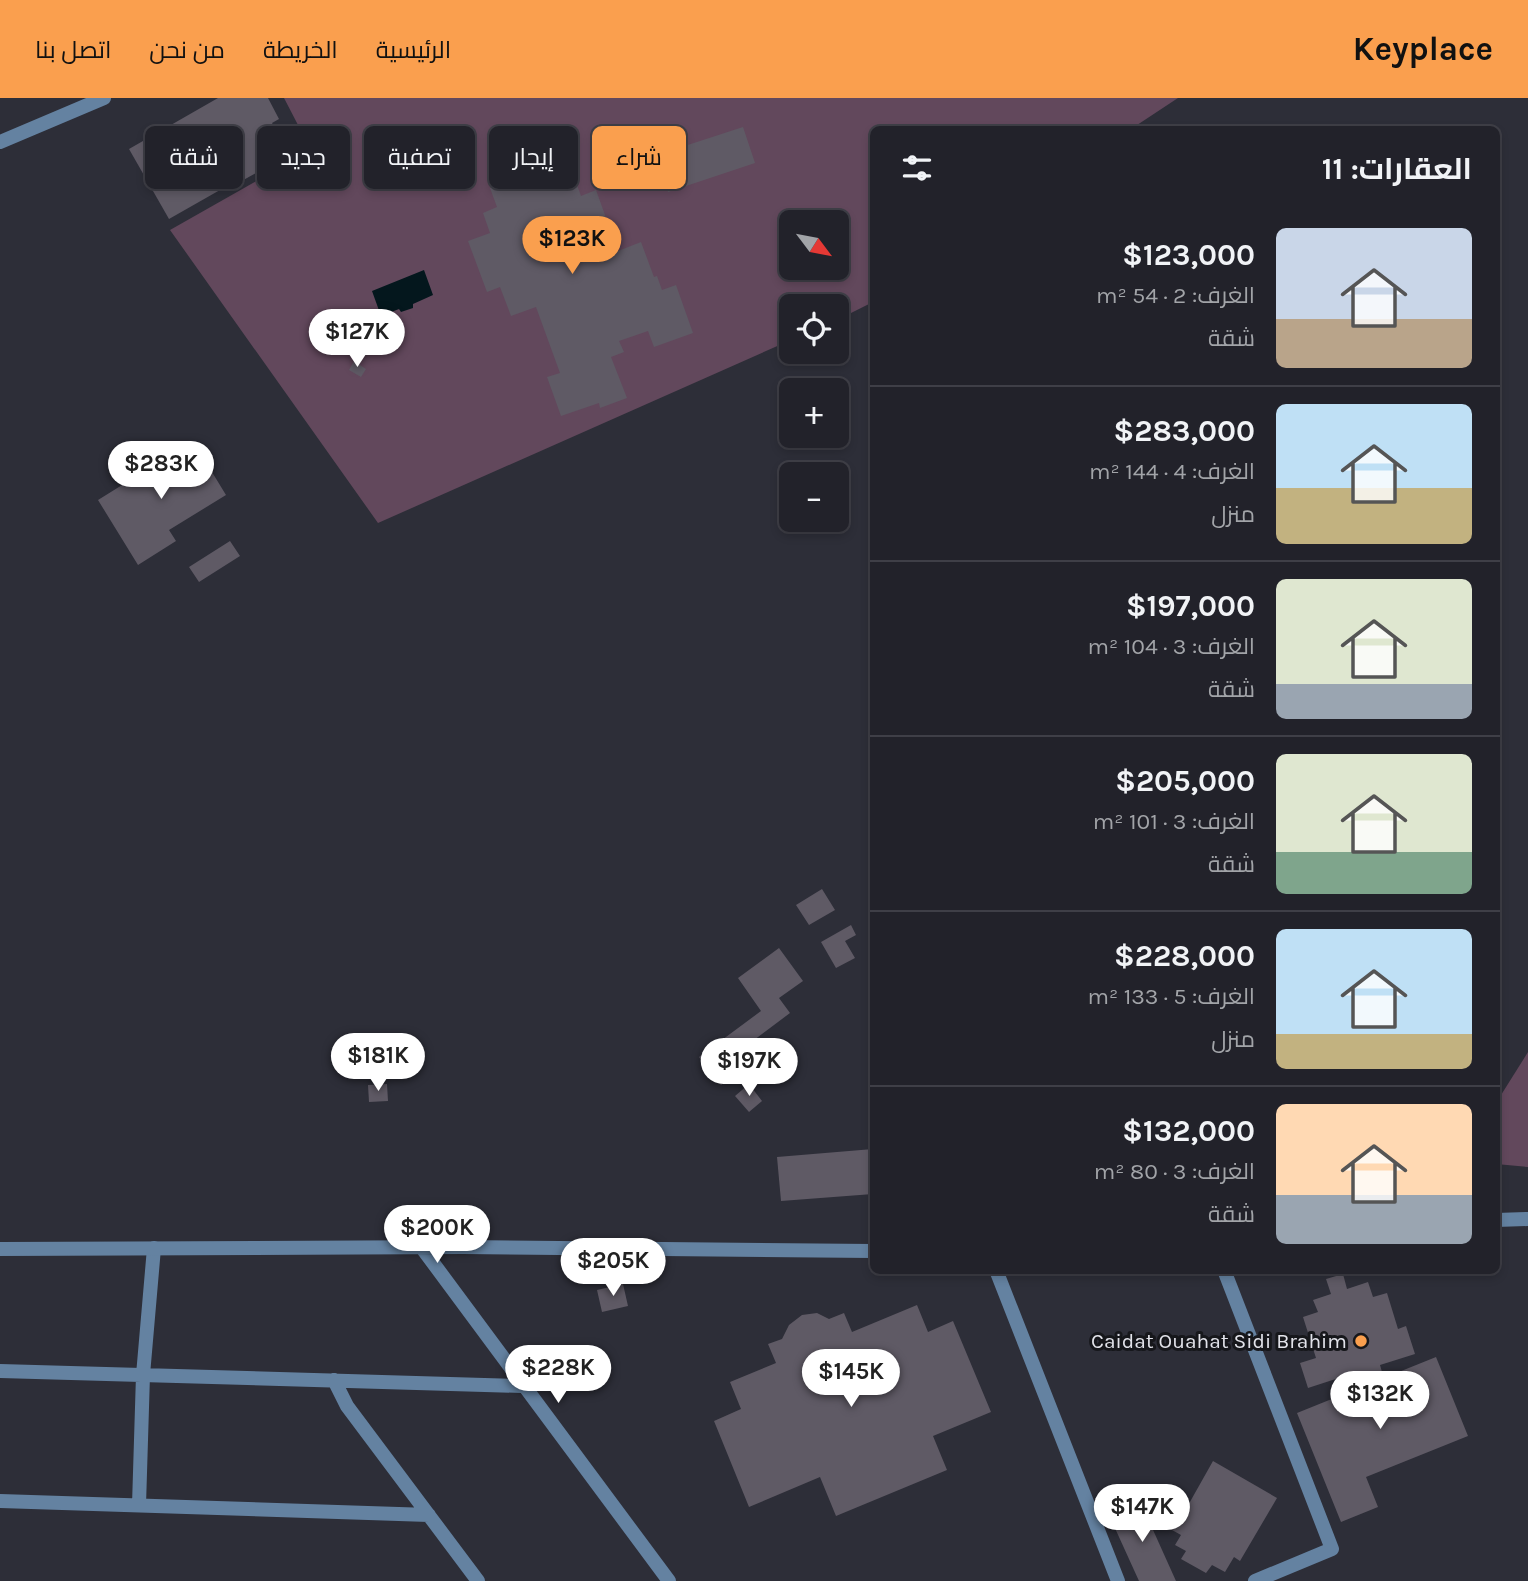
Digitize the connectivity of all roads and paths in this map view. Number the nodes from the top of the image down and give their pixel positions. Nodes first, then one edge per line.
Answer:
1 (104, 98) edge
2 (0, 142) edge
3 (1528, 1219) edge
4 (1500, 1220) edge
5 (154, 1248) junction
6 (422, 1248) junction
7 (0, 1249) edge
8 (870, 1251) edge
9 (998, 1274) edge
10 (1226, 1274) edge
11 (0, 1371) edge
12 (143, 1375) junction
13 (334, 1380) junction
14 (522, 1386) junction
15 (0, 1501) edge
16 (139, 1505) junction
17 (429, 1515) junction
18 (478, 1581) edge
19 (669, 1581) edge
20 (1118, 1581) edge
21 (1255, 1581) edge

1 - 2 street
3 - 4 street
5 - 6 street
5 - 7 street
5 - 12 street
6 - 8 street
6 - 14 street
9 - 20 street
10 - 21 street
11 - 12 street
12 - 13 street
12 - 16 street
13 - 14 street
13 - 17 street
14 - 19 street
15 - 16 street
16 - 17 street
17 - 18 street

